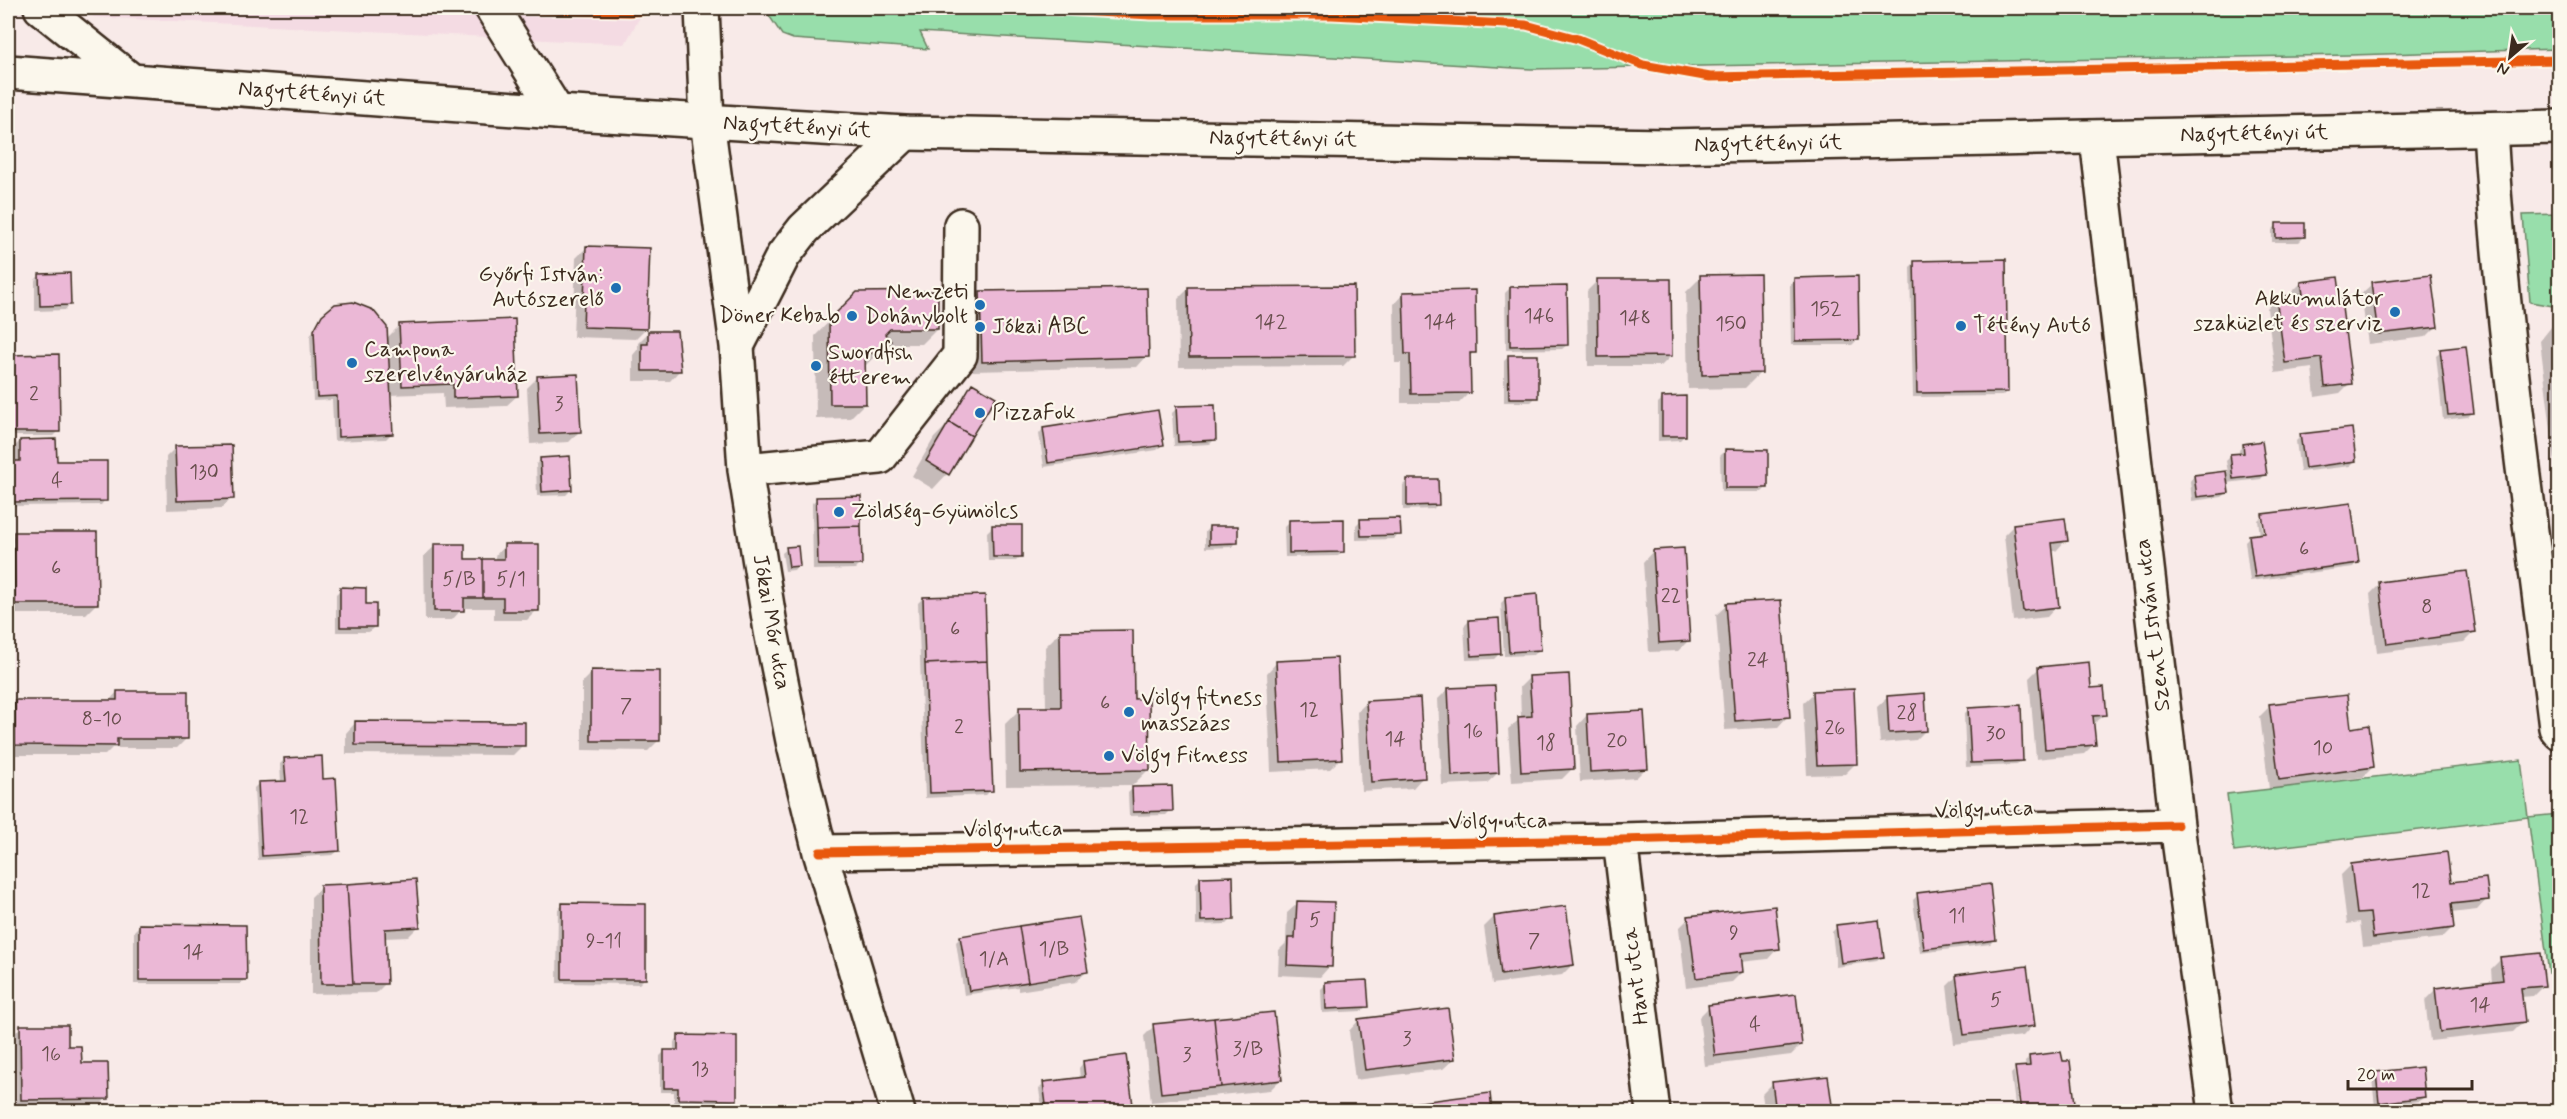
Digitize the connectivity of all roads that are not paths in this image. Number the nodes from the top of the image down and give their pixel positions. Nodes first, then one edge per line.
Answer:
1 (40, 8) edge
2 (492, 8) edge
3 (702, 8) edge
4 (8, 72) edge
5 (132, 81) junction
6 (557, 112) junction
7 (707, 121) junction
8 (2559, 127) edge
9 (2490, 129) junction
10 (905, 133) junction
11 (2097, 138) junction
12 (961, 225) dead end
13 (737, 346) junction
14 (745, 470) junction
15 (2559, 733) edge
16 (2177, 825) junction
17 (1620, 840) junction
18 (820, 852) junction
19 (898, 1112) edge
20 (1653, 1112) edge
21 (2216, 1112) edge

1 - 5 street
2 - 6 street
3 - 7 street, Jókai Mór utca
4 - 5 street, Nagytétényi út
5 - 6 street, Nagytétényi út
6 - 7 street, Nagytétényi út
7 - 10 street, Nagytétényi út
7 - 13 street, Jókai Mór utca
8 - 9 street, Nagytétényi út
9 - 11 street, Nagytétényi út
9 - 15 street
10 - 11 street, Nagytétényi út
10 - 13 street
11 - 16 street, Szent István utca
12 - 14 street
13 - 14 street, Jókai Mór utca
14 - 18 street, Jókai Mór utca
16 - 17 street, Völgy utca
16 - 21 street, Szent István utca
17 - 18 street, Völgy utca
17 - 20 street, Hant utca
18 - 19 street, Jókai Mór utca

